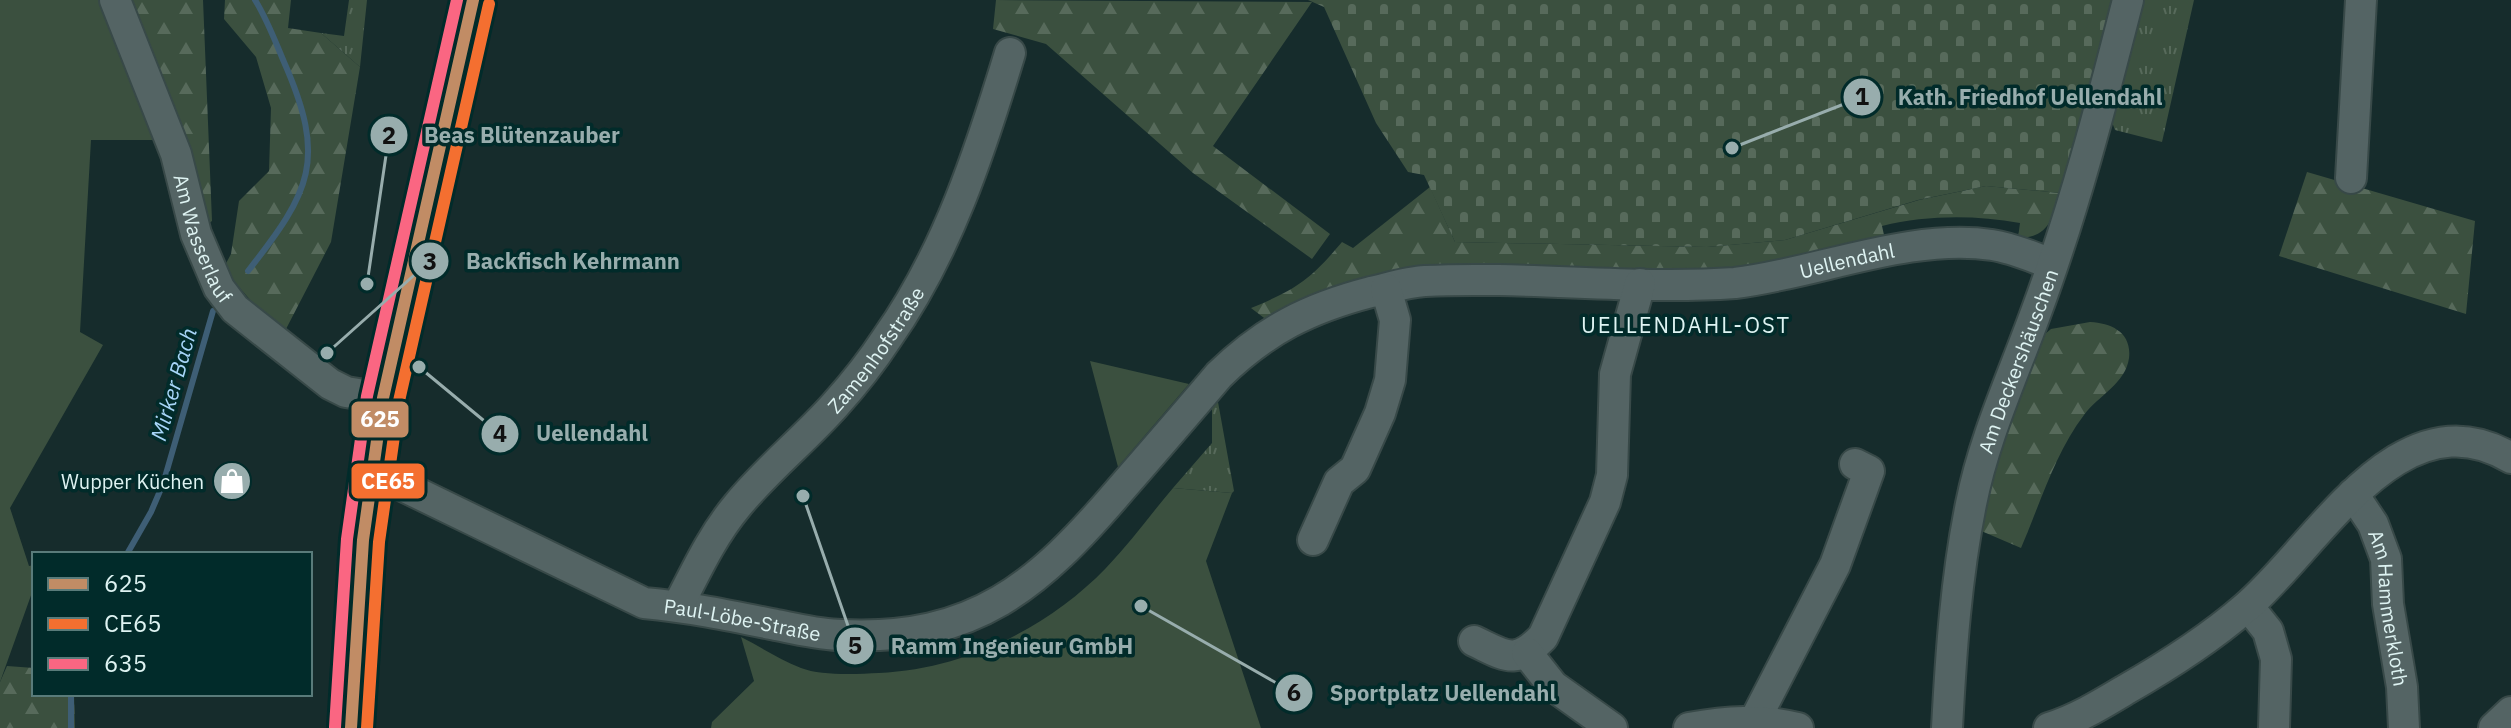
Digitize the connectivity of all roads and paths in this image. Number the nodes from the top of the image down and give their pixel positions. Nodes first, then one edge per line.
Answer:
1 (115, 0) edge
2 (473, 0) edge
3 (2128, 0) edge
4 (2361, 0) edge
5 (1010, 53) dead end
6 (2351, 178) dead end
7 (2052, 264) junction
8 (1640, 284) junction
9 (1386, 289) junction
10 (1264, 336) joint
11 (383, 398) junction
12 (2511, 458) edge
13 (1855, 464) dead end
14 (372, 471) junction
15 (2353, 494) junction
16 (1313, 540) dead end
17 (678, 606) junction
18 (2248, 606) junction
19 (1474, 641) dead end
20 (1527, 653) junction
21 (2511, 712) edge
22 (1755, 720) junction
23 (351, 728) edge
24 (1612, 728) edge
25 (1689, 728) edge
26 (1798, 728) edge
27 (1947, 728) edge
28 (2049, 728) edge
29 (2274, 728) edge
30 (2404, 728) edge
31 (2494, 728) edge

1 - 11 street, Am Wasserlauf
2 - 11 main road
3 - 7 street, Am Deckershäuschen
4 - 6 street
5 - 17 street, Zamenhofstraße
7 - 8 street, Uellendahl
7 - 27 street, Am Deckershäuschen
8 - 9 street, Uellendahl
8 - 20 street
9 - 10 street, Uellendahl
9 - 16 street
10 - 17 street, Paul-Löbe-Straße
11 - 14 main road
12 - 15 street
13 - 22 street
14 - 17 street, Paul-Löbe-Straße
14 - 23 main road
15 - 18 street
15 - 30 street, Am Hammerkloth
18 - 28 street
18 - 29 street
19 - 20 street
20 - 24 street
21 - 31 street
22 - 25 street
22 - 26 street

